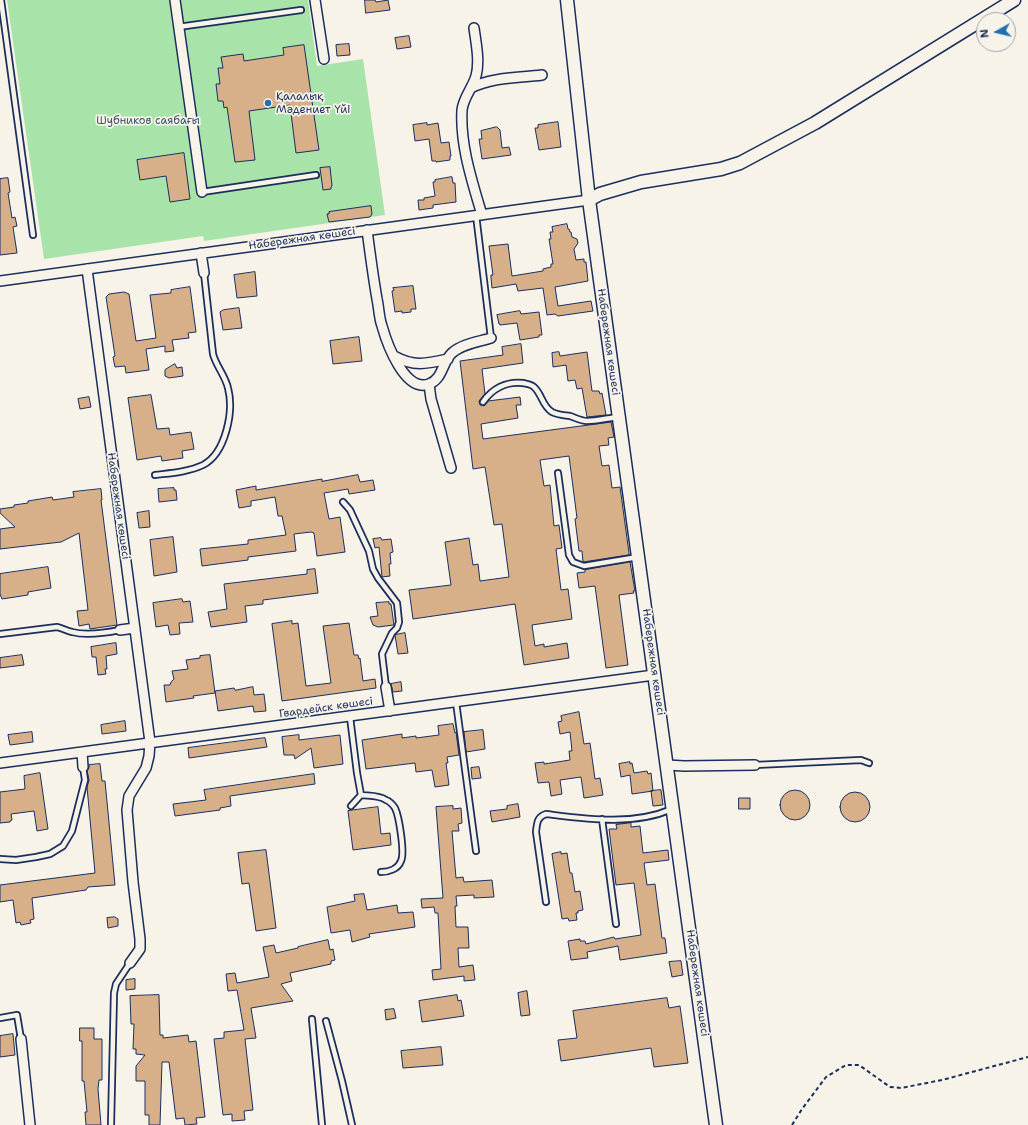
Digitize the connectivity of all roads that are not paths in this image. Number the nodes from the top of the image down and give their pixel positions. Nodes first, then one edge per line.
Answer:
1 (1, 0) edge
2 (175, 0) edge
3 (315, 0) edge
4 (567, 0) edge
5 (1014, 0) edge
6 (301, 10) dead end
7 (178, 27) junction
8 (474, 28) dead end
9 (324, 59) dead end
10 (542, 75) dead end
11 (471, 88) junction
12 (316, 175) dead end
13 (202, 192) joint
14 (589, 200) junction
15 (479, 215) junction
16 (367, 230) junction
17 (34, 235) dead end
18 (201, 253) junction
19 (87, 269) junction
20 (204, 273) joint
21 (0, 281) edge
22 (491, 338) joint
23 (394, 356) junction
24 (448, 359) junction
25 (429, 384) junction
26 (483, 402) dead end
27 (618, 417) junction
28 (451, 468) dead end
29 (558, 473) dead end
30 (155, 475) dead end
31 (343, 502) dead end
32 (638, 557) junction
33 (134, 628) junction
34 (120, 630) joint
35 (0, 634) edge
36 (654, 675) junction
37 (386, 687) joint
38 (456, 702) junction
39 (390, 711) junction
40 (350, 717) junction
41 (150, 742) junction
42 (82, 752) junction
43 (0, 763) edge
44 (869, 763) dead end
45 (667, 765) junction
46 (755, 765) joint
47 (84, 767) joint
48 (361, 795) junction
49 (351, 806) dead end
50 (673, 809) junction
51 (602, 819) junction
52 (476, 852) dead end
53 (0, 859) edge
54 (381, 872) dead end
55 (546, 902) dead end
56 (616, 924) dead end
57 (130, 964) joint
58 (0, 1018) edge
59 (312, 1019) dead end
60 (326, 1021) dead end
61 (21, 1039) joint
62 (30, 1125) edge
63 (111, 1125) edge
64 (322, 1125) edge
65 (352, 1125) edge
66 (716, 1125) edge

1 - 17 lane
2 - 7 street
3 - 9 street
4 - 14 street, Набережная көшесі
5 - 14 street
6 - 7 lane
7 - 13 street
8 - 11 street
10 - 11 street
11 - 15 street
12 - 13 lane
14 - 15 street, Набережная көшесі
14 - 27 street, Набережная көшесі
15 - 16 street, Набережная көшесі
15 - 22 lane
16 - 18 street, Набережная көшесі
16 - 23 street
18 - 19 street, Набережная көшесі
18 - 20 street
19 - 21 street, Набережная көшесі
19 - 33 street, Набережная көшесі
20 - 30 lane
22 - 24 street
23 - 24 street
23 - 25 street
24 - 25 street
25 - 28 street
26 - 27 lane
27 - 32 street, Набережная көшесі
29 - 32 lane
31 - 37 lane
32 - 36 street, Набережная көшесі
33 - 34 street
33 - 41 street, Набережная көшесі
34 - 35 lane
36 - 38 street, Гвардейск көшесі
36 - 45 street, Набережная көшесі
37 - 39 street
38 - 39 street, Гвардейск көшесі
38 - 52 lane
39 - 40 street, Гвардейск көшесі
40 - 41 street, Гвардейск көшесі
40 - 48 lane
41 - 42 street, Гвардейск көшесі
41 - 57 street, Набережная көшесі
42 - 43 street, Гвардейск көшесі
42 - 47 street
44 - 46 lane
45 - 46 street
45 - 50 street, Набережная көшесі
47 - 53 lane
48 - 49 lane
48 - 54 lane
50 - 51 lane
50 - 66 street, Набережная көшесі
51 - 55 lane
51 - 56 lane
57 - 63 lane
58 - 61 lane
59 - 64 lane
60 - 65 lane
61 - 62 street

